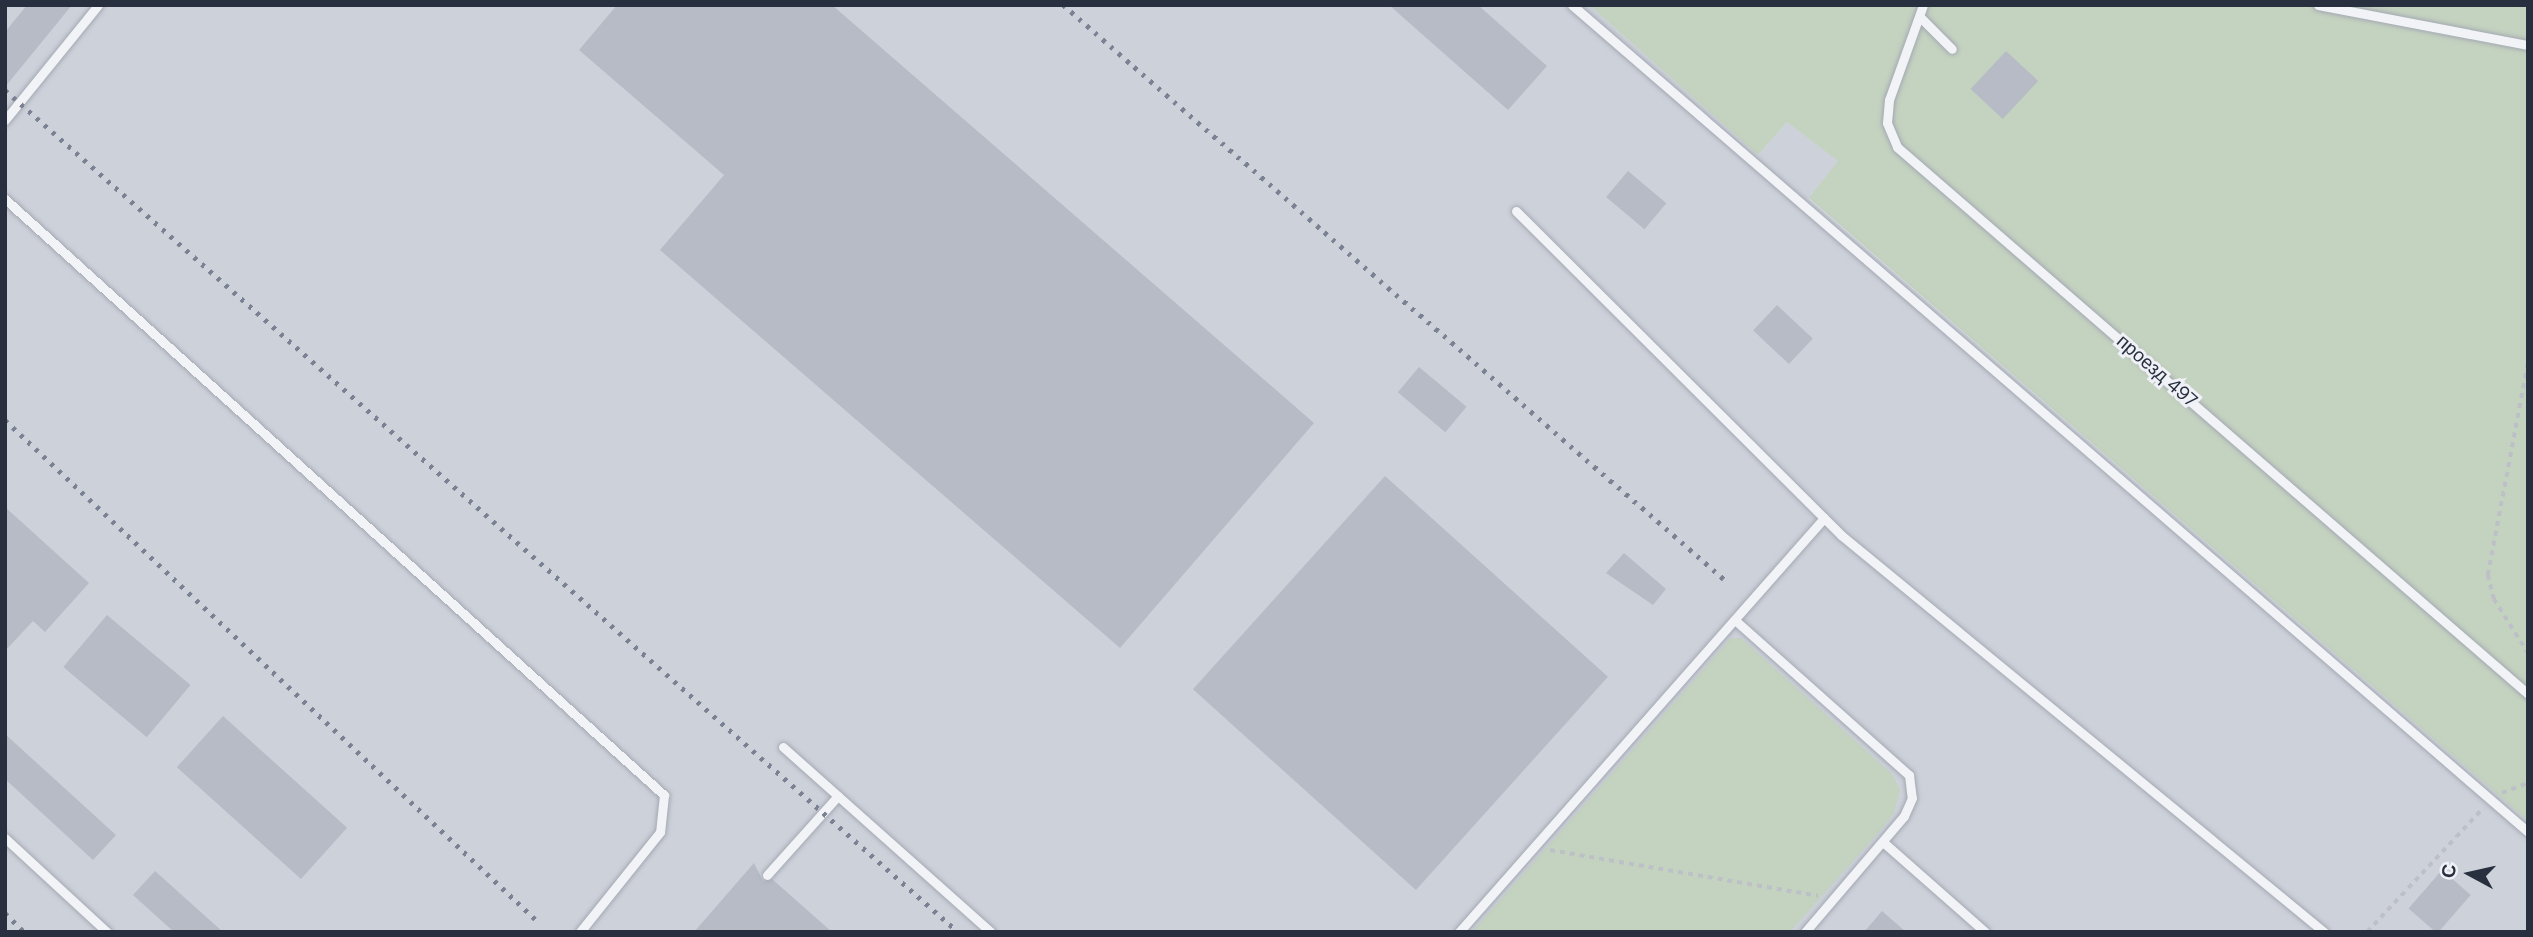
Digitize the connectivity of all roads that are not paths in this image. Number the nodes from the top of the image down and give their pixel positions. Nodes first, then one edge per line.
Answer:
1 (98, 5) edge
2 (1572, 5) edge
3 (1923, 5) edge
4 (2318, 5) edge
5 (1920, 17) junction
6 (2528, 45) edge
7 (1952, 49) dead end
8 (5, 120) edge
9 (5, 199) edge
10 (1516, 211) dead end
11 (1824, 518) junction
12 (1736, 621) junction
13 (2528, 694) edge
14 (783, 747) dead end
15 (838, 796) junction
16 (2528, 832) edge
17 (5, 838) edge
18 (1883, 842) junction
19 (768, 875) dead end
20 (107, 932) edge
21 (580, 932) edge
22 (991, 932) edge
23 (1459, 932) edge
24 (1805, 932) edge
25 (1985, 932) edge
26 (2324, 932) edge

1 - 8 lane
2 - 16 lane
3 - 5 lane, проезд 497
4 - 6 lane
5 - 7 lane
5 - 13 lane, проезд 497
9 - 21 lane
10 - 11 lane
11 - 12 lane
11 - 26 lane
12 - 18 lane
12 - 23 lane
14 - 15 lane
15 - 19 lane
15 - 22 lane
17 - 20 lane
18 - 24 lane
18 - 25 lane

